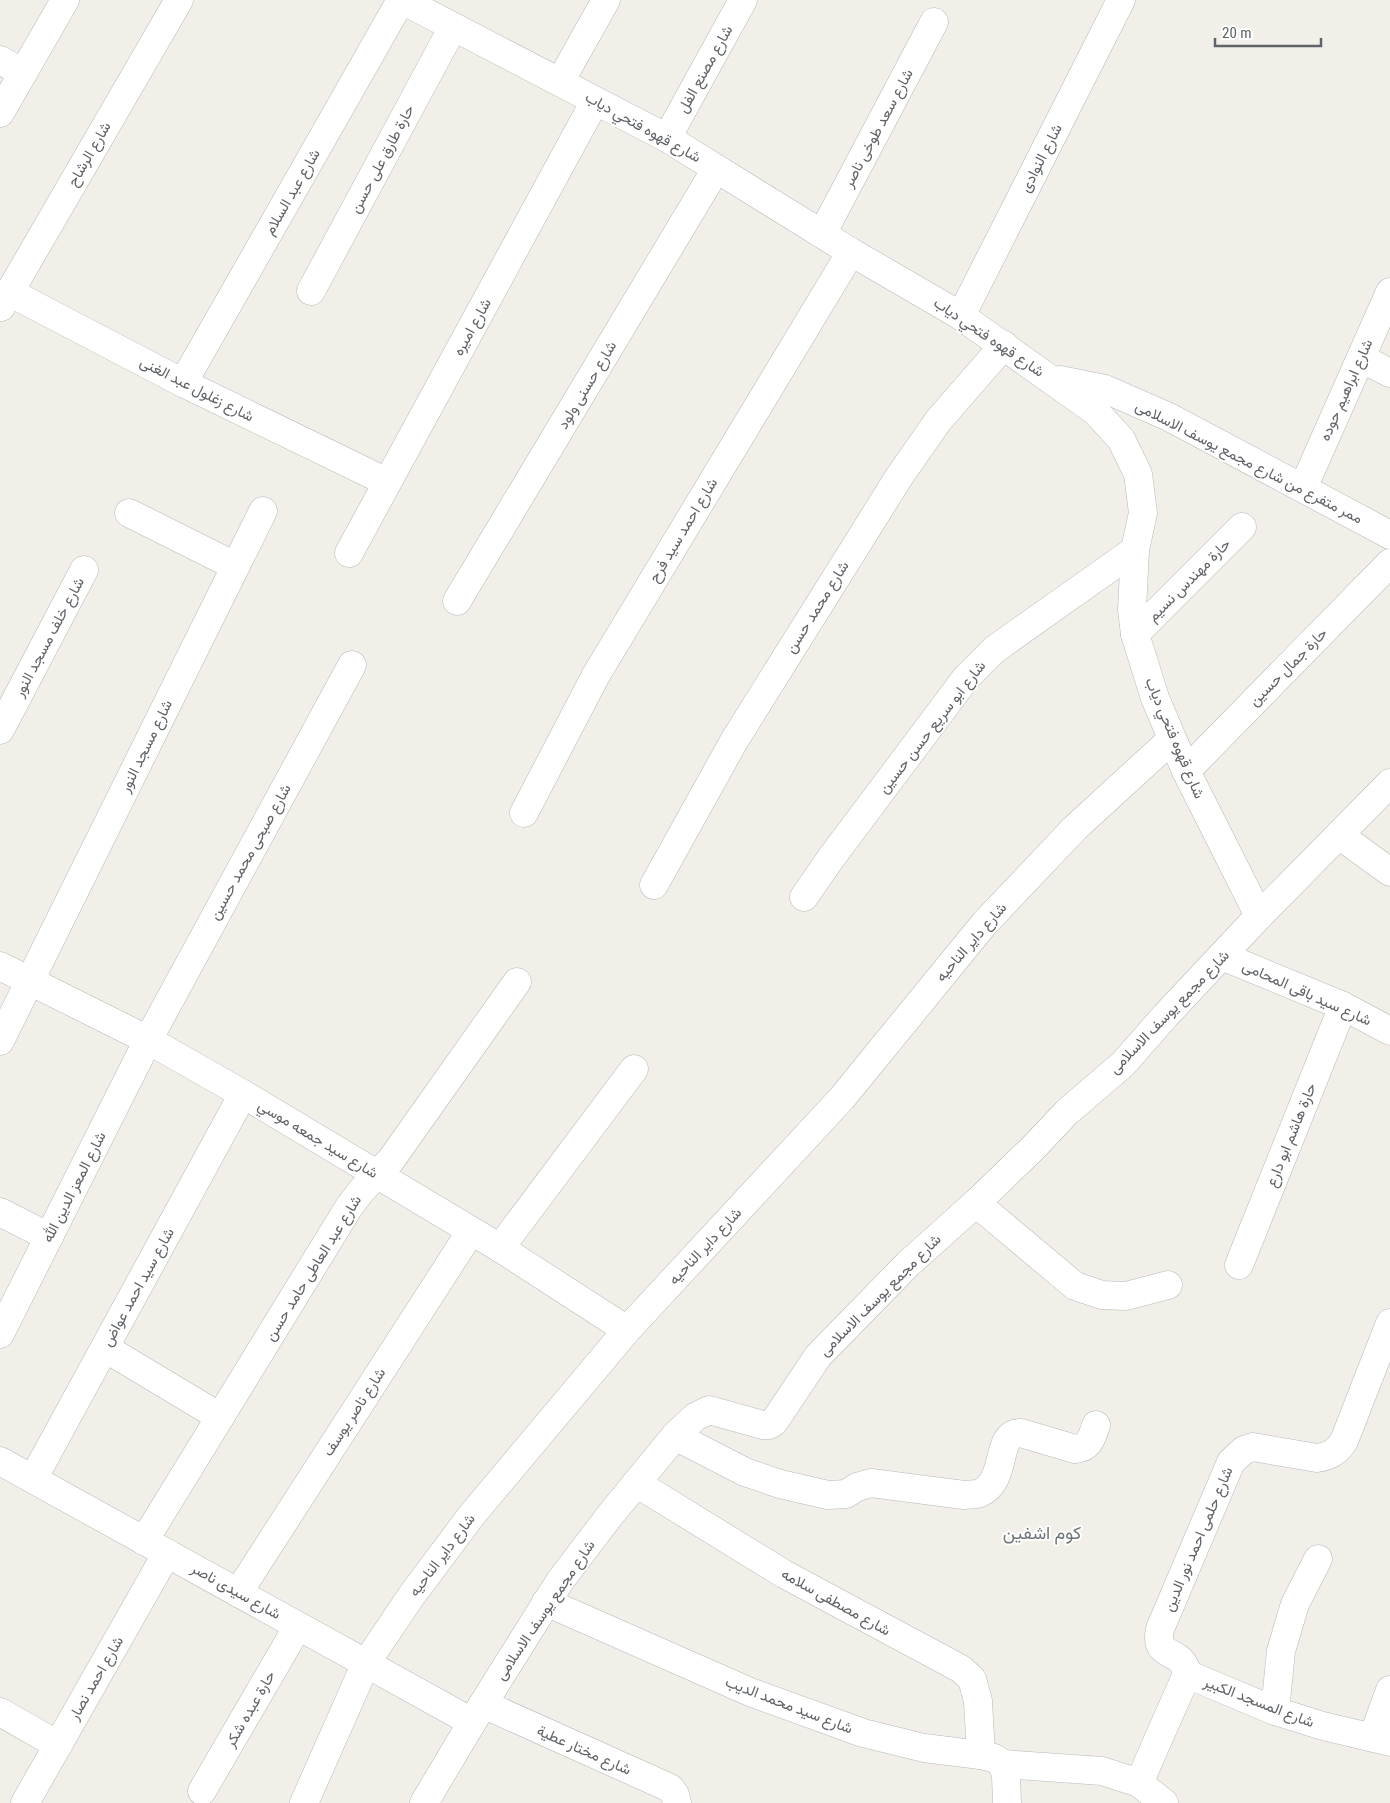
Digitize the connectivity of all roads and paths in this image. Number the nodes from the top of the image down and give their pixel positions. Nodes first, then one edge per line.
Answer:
1 (65, 0) edge
2 (179, 0) edge
3 (402, 0) edge
4 (606, 0) edge
5 (743, 0) edge
6 (1121, 0) edge
7 (934, 22) dead end
8 (453, 27) junction
9 (0, 60) edge
10 (24, 73) junction
11 (560, 82) junction
12 (595, 101) junction
13 (0, 113) edge
14 (667, 138) junction
15 (716, 168) junction
16 (822, 234) junction
17 (851, 252) junction
18 (311, 291) dead end
19 (1390, 292) edge
20 (4, 300) edge
21 (961, 316) junction
22 (1004, 345) junction
23 (1361, 358) junction
24 (1390, 373) edge
25 (1050, 378) junction
26 (183, 383) junction
27 (386, 482) junction
28 (1303, 488) junction
29 (263, 511) dead end
30 (129, 513) dead end
31 (1242, 527) dead end
32 (1390, 536) edge
33 (1135, 550) junction
34 (349, 553) dead end
35 (1390, 564) edge
36 (235, 566) junction
37 (84, 570) dead end
38 (457, 601) dead end
39 (1135, 634) junction
40 (352, 665) dead end
41 (0, 730) edge
42 (1172, 739) junction
43 (1186, 771) junction
44 (1390, 783) edge
45 (524, 814) dead end
46 (1339, 835) junction
47 (1390, 872) edge
48 (654, 886) dead end
49 (804, 897) dead end
50 (1259, 916) junction
51 (1222, 956) junction
52 (0, 966) edge
53 (29, 981) junction
54 (517, 982) dead end
55 (1343, 1006) junction
56 (1390, 1031) edge
57 (148, 1040) junction
58 (0, 1042) edge
59 (634, 1069) dead end
60 (243, 1094) junction
61 (377, 1175) junction
62 (976, 1203) junction
63 (0, 1212) edge
64 (471, 1231) junction
65 (49, 1236) junction
66 (500, 1248) junction
67 (1239, 1265) dead end
68 (1168, 1285) dead end
69 (1390, 1323) edge
70 (627, 1330) junction
71 (0, 1334) edge
72 (106, 1348) junction
73 (1382, 1368) edge
74 (220, 1417) junction
75 (1096, 1425) dead end
76 (675, 1436) junction
77 (0, 1461) edge
78 (33, 1479) junction
79 (636, 1483) junction
80 (156, 1547) junction
81 (1318, 1559) dead end
82 (238, 1593) junction
83 (546, 1602) junction
84 (298, 1626) junction
85 (366, 1663) junction
86 (1188, 1674) junction
87 (1390, 1690) edge
88 (1275, 1711) junction
89 (0, 1712) edge
90 (477, 1713) junction
91 (1381, 1740) edge
92 (58, 1745) junction
93 (992, 1759) junction
94 (1139, 1783) junction
95 (202, 1791) dead end
96 (433, 1800) edge
97 (25, 1803) edge
98 (304, 1803) edge
99 (677, 1803) edge
100 (1007, 1803) edge
101 (1164, 1803) edge

1 - 10 street
2 - 20 street, شارع الرشاح
3 - 8 street, شارع قهوه فتحي دياب
3 - 26 street, شارع عبد السلام
4 - 11 street
5 - 14 street, شارع مصنع الفل
6 - 21 street, شارع النوادى
7 - 16 street, شارع سعد طوخى ناصر
8 - 11 street, شارع قهوه فتحي دياب
8 - 18 street, حارة طارق على حسن
9 - 10 street
10 - 13 street
11 - 12 street, شارع قهوه فتحي دياب
12 - 14 street, شارع قهوه فتحي دياب
12 - 27 street, شارع اميره
14 - 15 street, شارع قهوه فتحي دياب
15 - 16 street, شارع قهوه فتحي دياب
15 - 38 street, شارع حسنى ولود
16 - 17 street, شارع قهوه فتحي دياب
17 - 21 street, شارع قهوه فتحي دياب
17 - 45 street, شارع احمد سيد فرح
19 - 23 street, شارع ابراهيم حوده
20 - 26 street, شارع زغلول عبد الغنى
21 - 22 street, شارع قهوه فتحي دياب
22 - 25 street, شارع قهوه فتحي دياب
22 - 48 street, شارع محمد حسن
23 - 24 street
23 - 28 street, شارع ابراهيم حوده
25 - 28 street, ممر متفرع من شارع مجمع يوسف الاسلامى
25 - 33 street, شارع قهوه فتحي دياب
26 - 27 street, شارع زغلول عبد الغنى
27 - 34 street, شارع اميره
28 - 32 street, ممر متفرع من شارع مجمع يوسف الاسلامى
29 - 36 street, شارع مسجد النور
30 - 36 street
31 - 39 street, حارة مهندس نسيم
33 - 39 street, شارع قهوه فتحي دياب
33 - 49 street, شارع ابو سريع حسن حسين
35 - 43 street, حارة جمال حسين
36 - 53 street, شارع مسجد النور
37 - 41 street, شارع خلف مسجد النور
39 - 42 street, شارع قهوه فتحي دياب
40 - 57 street, شارع صبحى محمد حسين
42 - 43 street, شارع قهوه فتحي دياب
42 - 70 street, شارع داير الناحيه
43 - 50 street, شارع قهوه فتحي دياب
44 - 46 street, شارع مجمع يوسف الاسلامى
46 - 47 street
46 - 50 street, شارع مجمع يوسف الاسلامى
50 - 51 street, شارع مجمع يوسف الاسلامى
51 - 55 street, شارع سيد باقى المحامى
51 - 62 street, شارع مجمع يوسف الاسلامى
52 - 53 street, شارع سيد جمعه موسي
53 - 57 street, شارع سيد جمعه موسي
53 - 58 street, شارع مسجد النور
54 - 61 street, شارع عبد العاطى حامد حسن
55 - 56 street, شارع سيد باقى المحامى
55 - 67 street, حارة هاشم ابو دارع
57 - 60 street, شارع سيد جمعه موسي
57 - 65 street, شارع المعز الدين الله
59 - 66 street
60 - 61 street, شارع سيد جمعه موسي
60 - 72 street, شارع سيد احمد عواض
61 - 64 street, شارع سيد جمعه موسي
61 - 74 street, شارع عبد العاطى حامد حسن
62 - 68 street
62 - 76 street, شارع مجمع يوسف الاسلامى
63 - 65 street
64 - 66 street, شارع سيد جمعه موسي
64 - 82 street, شارع ناصر يوسف
65 - 71 street, شارع المعز الدين الله
66 - 70 street, شارع سيد جمعه موسي
69 - 73 street, شارع حلمى احمد نور الدين
70 - 85 street, شارع داير الناحيه
72 - 74 street
72 - 78 street, شارع سيد احمد عواض
73 - 86 street, شارع حلمى احمد نور الدين
74 - 80 street, شارع عبد العاطى حامد حسن
75 - 76 street
76 - 79 street, شارع مجمع يوسف الاسلامى
77 - 78 street, شارع سيدى ناصر
78 - 80 street, شارع سيدى ناصر
79 - 83 street, شارع مجمع يوسف الاسلامى
79 - 93 street, شارع مصطفى سلامه
80 - 82 street, شارع سيدى ناصر
80 - 92 street, شارع احمد نصار
81 - 88 street
82 - 84 street, شارع سيدى ناصر
83 - 90 street, شارع مجمع يوسف الاسلامى
83 - 93 street, شارع سيد محمد الديب
84 - 85 street, شارع سيدى ناصر
84 - 95 street, حارة عبده شكر
85 - 90 street, شارع سيدى ناصر
85 - 98 street, شارع داير الناحيه
86 - 88 street, شارع المسجد الكبير
86 - 94 street
87 - 91 street
88 - 91 street, شارع المسجد الكبير
89 - 92 street
90 - 96 street, شارع مجمع يوسف الاسلامى
90 - 99 street, شارع مختار عطية
92 - 97 street, شارع احمد نصار
93 - 94 street, شارع سيد محمد الديب
93 - 100 street
94 - 101 street

